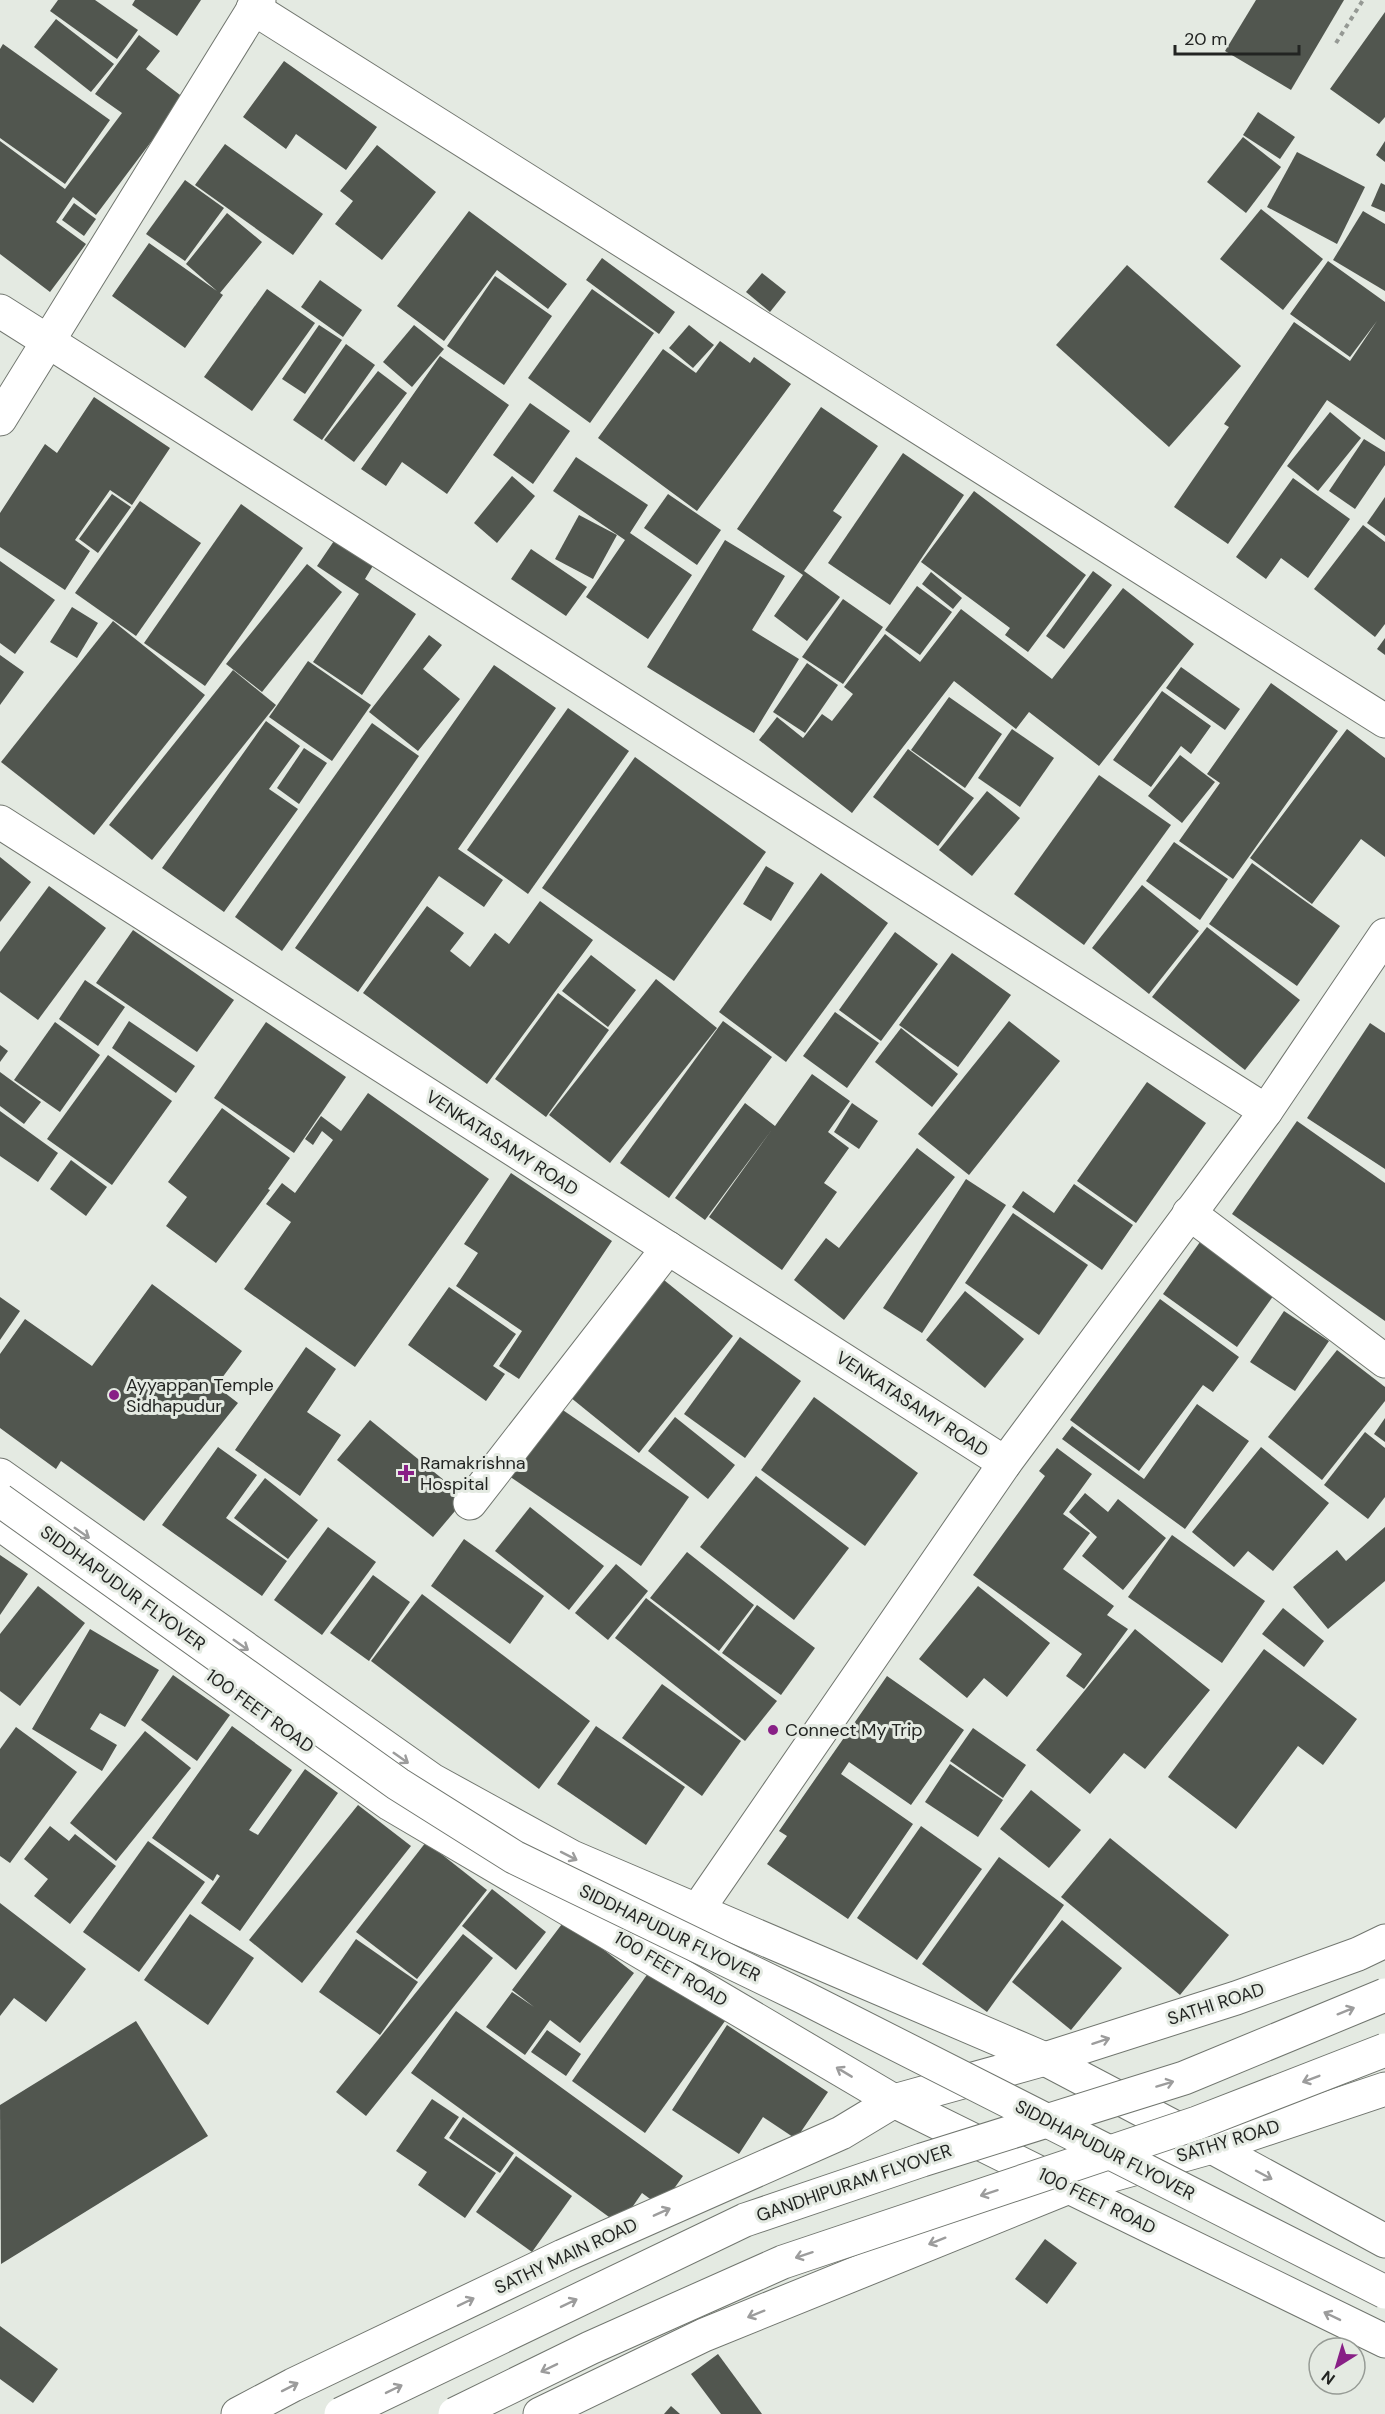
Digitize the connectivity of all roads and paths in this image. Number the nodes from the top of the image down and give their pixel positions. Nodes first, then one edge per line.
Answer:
1 (1363, 0) edge
2 (256, 4) edge
3 (1336, 43) dead end
4 (0, 312) edge
5 (47, 341) junction
6 (0, 419) edge
7 (1385, 721) edge
8 (0, 822) edge
9 (1385, 935) edge
10 (1266, 1111) junction
11 (1189, 1213) junction
12 (668, 1248) junction
13 (1385, 1360) edge
14 (1005, 1463) junction
15 (0, 1475) edge
16 (0, 1500) edge
17 (470, 1503) dead end
18 (0, 1524) edge
19 (696, 1911) junction
20 (1385, 1941) edge
21 (663, 1965) junction
22 (1385, 1995) edge
23 (1385, 2050) edge
24 (1045, 2059) junction
25 (1385, 2089) edge
26 (894, 2101) junction
27 (1212, 2147) junction
28 (1069, 2187) junction
29 (1385, 2241) edge
30 (1385, 2292) edge
31 (1385, 2341) edge
32 (238, 2414) edge
33 (341, 2414) edge
34 (455, 2414) edge
35 (540, 2414) edge

1 - 3 path
2 - 5 main road
2 - 7 main road
4 - 5 main road
5 - 6 main road
5 - 10 main road
8 - 12 main road, VENKATASAMY ROAD
9 - 10 main road
10 - 11 main road
11 - 13 main road
11 - 14 main road
12 - 14 main road, VENKATASAMY ROAD
12 - 17 main road
14 - 19 main road
15 -> 19 main road
16 - 30 main road, SIDDHAPUDUR FLYOVER, bridge
18 - 21 main road, 100 FEET ROAD
19 - 21 main road
19 - 24 main road
24 -> 20 main road, SATHI ROAD
26 -> 21 main road, 100 FEET ROAD
33 -> 22 main road, GANDHIPURAM FLYOVER, bridge
23 -> 34 main road, bridge
24 - 26 main road, SATHI ROAD
24 - 27 main road
25 - 27 main road, SATHY ROAD
26 - 28 main road, 100 FEET ROAD
32 -> 26 main road, SATHY MAIN ROAD
27 - 28 main road, SATHY ROAD
27 -> 29 main road
31 -> 28 main road, 100 FEET ROAD
28 -> 35 main road

